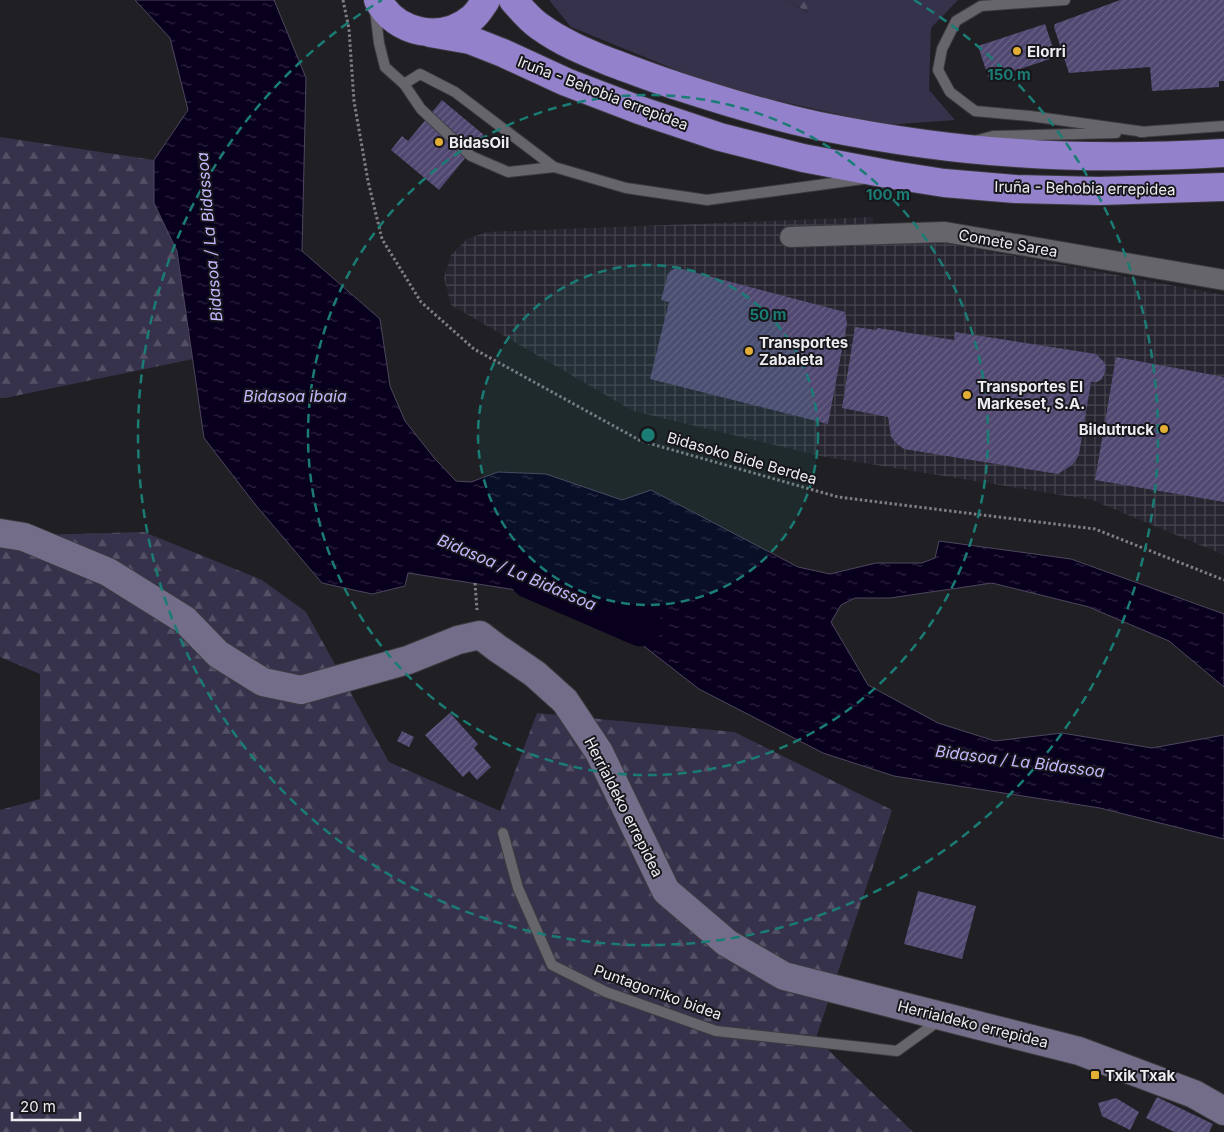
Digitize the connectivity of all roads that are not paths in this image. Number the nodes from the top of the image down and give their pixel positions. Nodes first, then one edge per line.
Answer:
1 (374, 0) edge
2 (378, 0) edge
3 (486, 0) edge
4 (512, 0) edge
5 (1065, 0) edge
6 (430, 33) junction
7 (404, 84) junction
8 (1224, 126) edge
9 (1145, 132) junction
10 (953, 148) junction
11 (1224, 153) edge
12 (554, 167) junction
13 (894, 175) junction
14 (1224, 188) edge
15 (790, 237) dead end
16 (1224, 280) edge
17 (0, 533) edge
18 (502, 833) dead end
19 (945, 1016) junction
20 (1224, 1112) edge

1 - 7 lane
2 - 6 highway, Iruña - Behobia errepidea
3 - 6 highway
4 - 10 highway, Iruña - Behobia errepidea
5 - 9 lane
6 - 13 highway, Iruña - Behobia errepidea
7 - 12 lane
7 - 12 lane
8 - 9 lane
9 - 10 lane
10 - 11 highway, Iruña - Behobia errepidea
12 - 13 lane
13 - 14 highway, Iruña - Behobia errepidea
15 - 16 street, Comete Sarea
17 - 19 street, Herrialdeko errepidea
18 - 19 lane, Puntagorriko bidea
19 - 20 street, Herrialdeko errepidea

